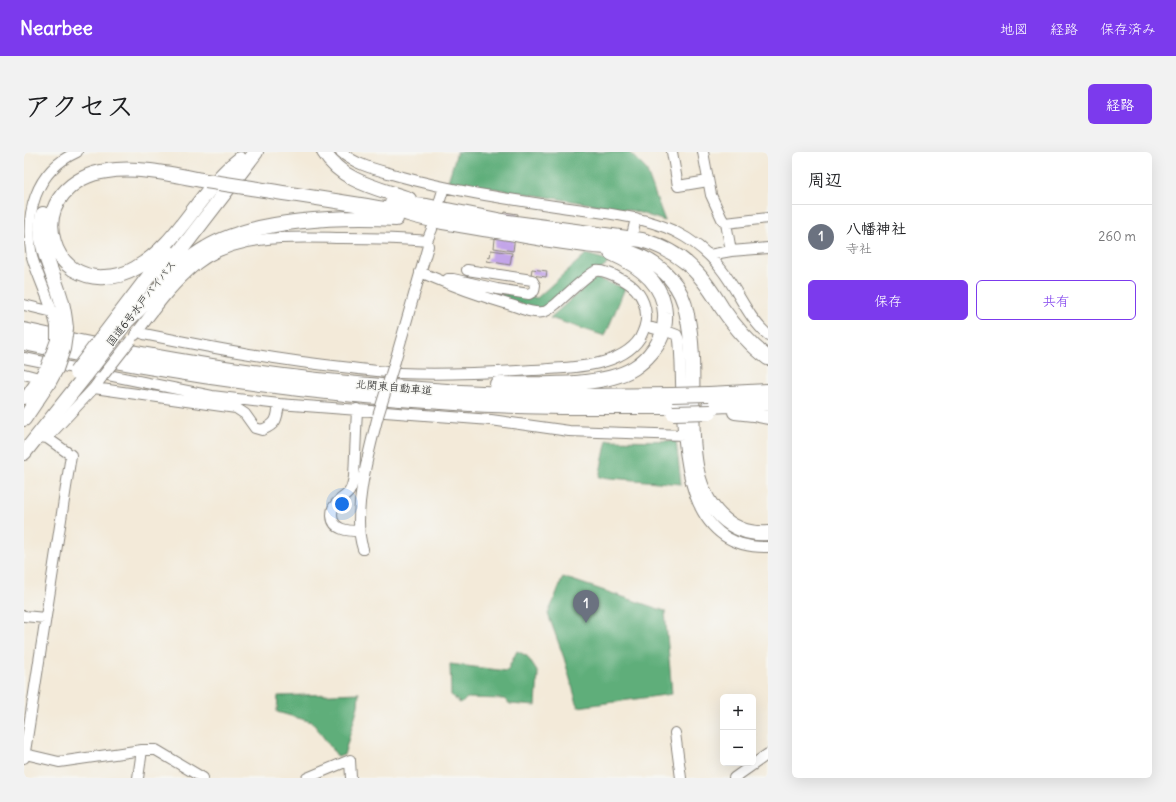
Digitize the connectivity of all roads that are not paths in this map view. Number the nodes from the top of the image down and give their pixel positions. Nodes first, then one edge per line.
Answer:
1 (75, 152) edge
2 (256, 152) edge
3 (324, 152) edge
4 (341, 152) edge
5 (672, 152) edge
6 (703, 152) edge
7 (242, 156) edge
8 (209, 177) junction
9 (708, 181) junction
10 (444, 187) junction
11 (440, 200) dead end
12 (429, 218) junction
13 (636, 218) junction
14 (768, 218) edge
15 (26, 220) edge
16 (726, 223) junction
17 (628, 235) junction
18 (426, 241) junction
19 (27, 243) edge
20 (597, 247) junction
21 (768, 248) edge
22 (731, 251) junction
23 (709, 255) junction
24 (623, 266) dead end
25 (467, 270) dead end
26 (420, 272) junction
27 (618, 277) junction
28 (442, 281) junction
29 (24, 305) edge
30 (53, 312) junction
31 (128, 320) junction
32 (645, 326) junction
33 (61, 327) junction
34 (656, 329) dead end
35 (24, 330) edge
36 (138, 331) junction
37 (669, 332) dead end
38 (768, 335) edge
39 (109, 336) junction
40 (24, 343) edge
41 (24, 358) edge
42 (768, 358) edge
43 (51, 368) junction
44 (24, 374) edge
45 (39, 378) junction
46 (323, 381) junction
47 (94, 388) junction
48 (768, 390) edge
49 (24, 400) edge
50 (768, 403) edge
51 (279, 404) junction
52 (709, 404) junction
53 (673, 405) junction
54 (357, 409) junction
55 (768, 417) edge
56 (24, 419) edge
57 (684, 435) junction
58 (36, 438) edge
59 (24, 453) edge
60 (768, 524) edge
61 (358, 531) junction
62 (768, 533) edge
63 (768, 547) edge
64 (363, 548) dead end
65 (24, 616) edge
66 (45, 618) junction
67 (29, 691) edge
68 (675, 733) dead end
69 (142, 750) junction
70 (25, 753) edge
71 (768, 754) edge
72 (138, 778) edge
73 (204, 778) edge
74 (307, 778) edge
75 (351, 778) edge
76 (681, 778) edge
77 (734, 778) edge

1 - 15 street
2 - 31 highway, 国道6号水戸バイパス
3 - 12 highway
4 - 10 street
5 - 9 street
6 - 9 street
7 - 8 highway
7 - 39 highway, 国道6号水戸バイパス
8 - 12 highway, bridge
8 - 33 highway
9 - 16 street
10 - 11 street
10 - 13 street
12 - 17 highway
12 - 18 street
12 - 20 highway
12 - 31 highway
13 - 17 street
13 - 23 street
14 - 16 street
15 - 19 street
16 - 22 street
17 - 42 highway
17 - 60 highway
18 - 26 street
18 - 36 street
19 - 30 street
20 - 46 highway
20 - 62 highway
21 - 22 street
22 - 23 street
23 - 38 street
24 - 27 street
25 - 28 street
26 - 28 street
26 - 61 street, bridge
27 - 28 street
27 - 32 street
29 - 30 street
30 - 33 street
31 - 39 highway, 国道6号水戸バイパス
32 - 34 street
32 - 36 street
33 - 43 highway, bridge
35 - 46 highway, 北関東自動車道
36 - 47 street, bridge
37 - 57 street
39 - 58 highway, 国道6号水戸バイパス, bridge
40 - 53 highway, 北関東自動車道
41 - 51 street
43 - 45 street
43 - 56 highway
44 - 45 street
45 - 49 street
46 - 53 highway, 北関東自動車道
47 - 51 street
47 - 58 street
48 - 52 highway, 北関東自動車道
50 - 52 highway, 北関東自動車道
51 - 54 street
52 - 53 highway, 北関東自動車道, bridge
52 - 55 highway
54 - 57 street
54 - 61 street
57 - 63 street
58 - 59 highway, 国道6号水戸バイパス
58 - 66 street
61 - 64 street
65 - 66 street
66 - 67 street
67 - 70 street
68 - 76 street
69 - 70 street
69 - 72 street
69 - 73 street
71 - 77 street
74 - 75 street

